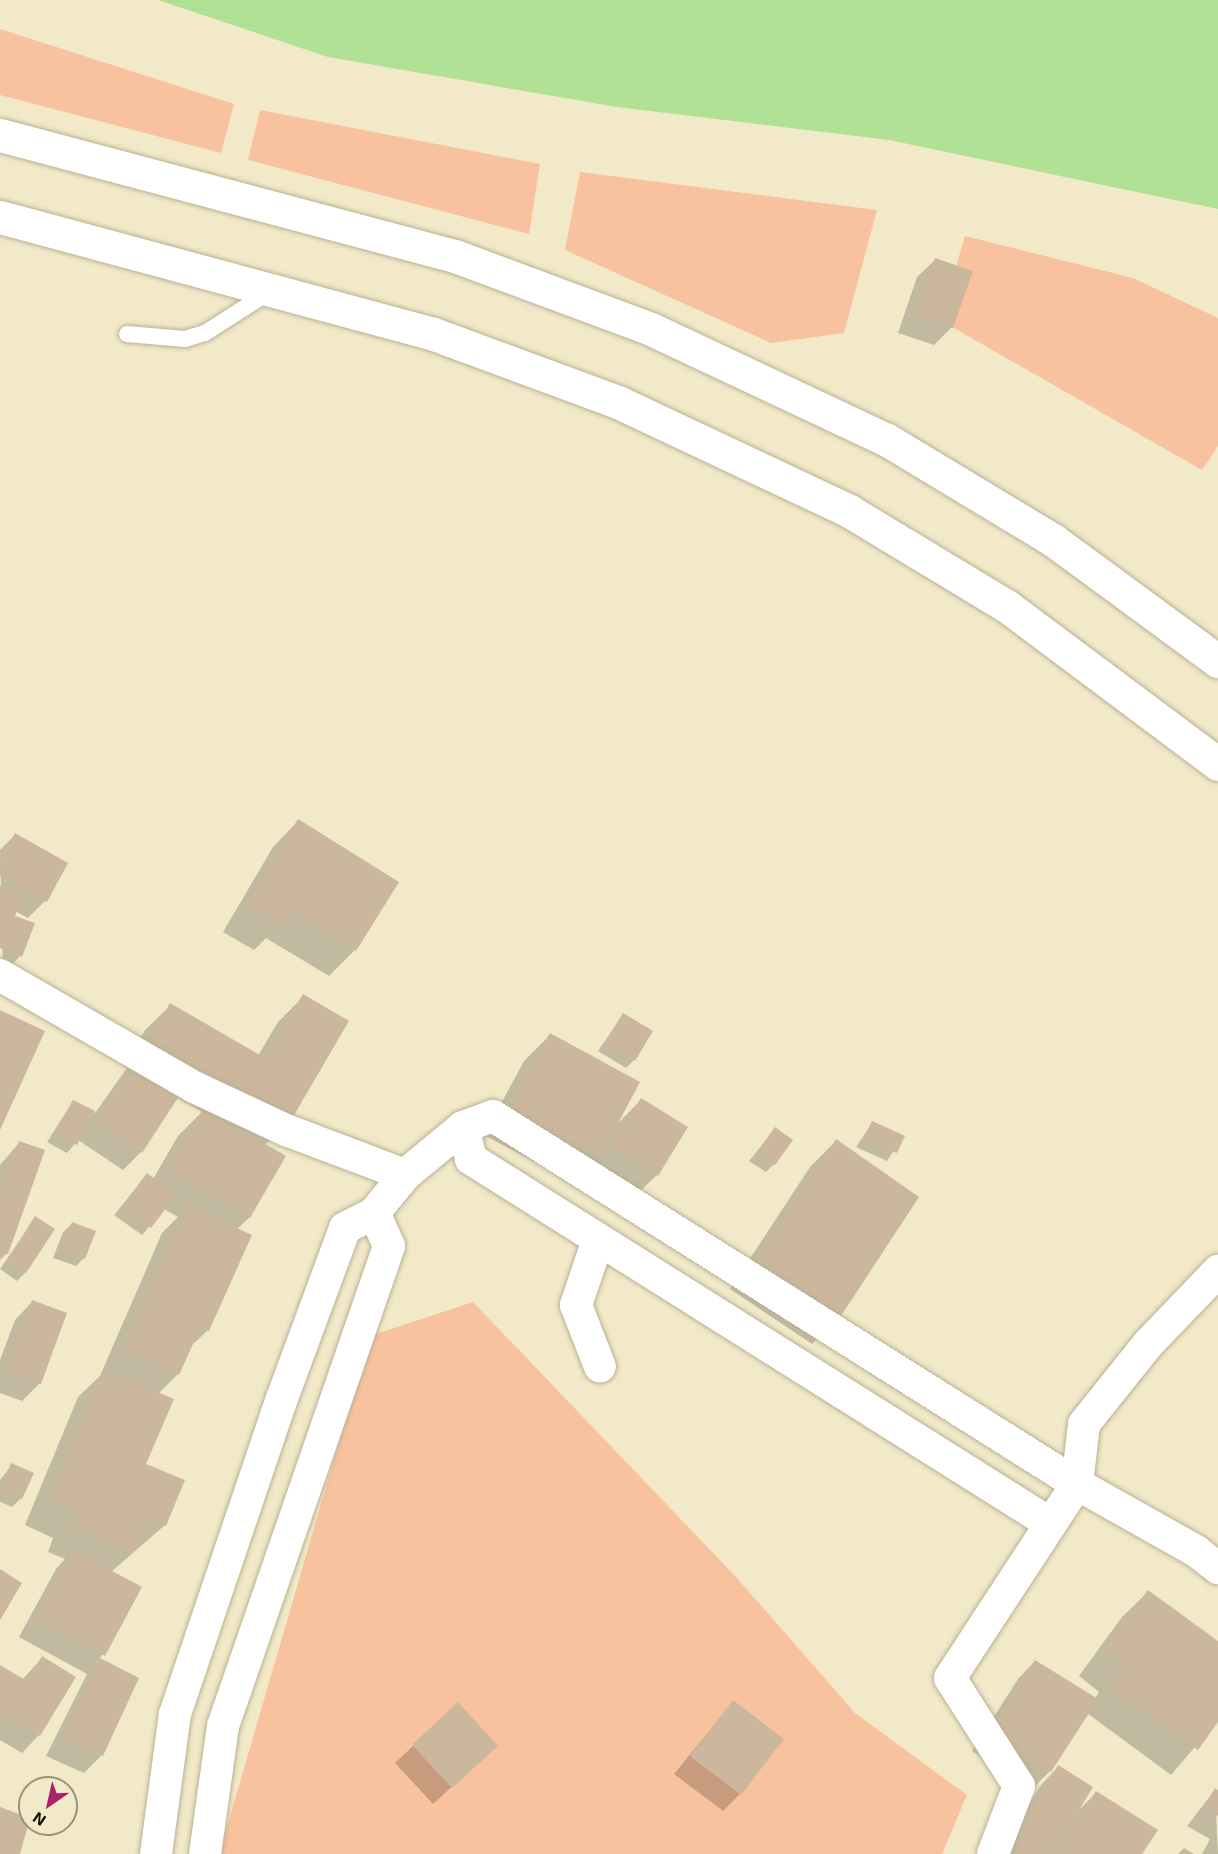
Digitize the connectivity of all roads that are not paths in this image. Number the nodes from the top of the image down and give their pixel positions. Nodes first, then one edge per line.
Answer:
1 (0, 135) edge
2 (0, 217) edge
3 (272, 290) junction
4 (127, 334) dead end
5 (1218, 661) edge
6 (1218, 764) edge
7 (0, 975) edge
8 (463, 1126) junction
9 (405, 1175) junction
10 (374, 1213) junction
11 (598, 1240) junction
12 (1218, 1270) edge
13 (600, 1366) dead end
14 (1084, 1424) junction
15 (1019, 1448) junction
16 (1077, 1484) junction
17 (1051, 1524) junction
18 (1218, 1568) edge
19 (156, 1854) edge
20 (205, 1854) edge
21 (993, 1854) edge

1 - 5 street
2 - 3 street
3 - 4 lane
3 - 6 street
7 - 9 street
8 - 9 street
8 - 11 street
8 - 15 street
9 - 10 street
10 - 19 street
10 - 20 street
11 - 13 street
11 - 17 street
12 - 14 street
14 - 15 street
14 - 16 street
15 - 16 street
16 - 17 street
16 - 18 street
17 - 21 street

